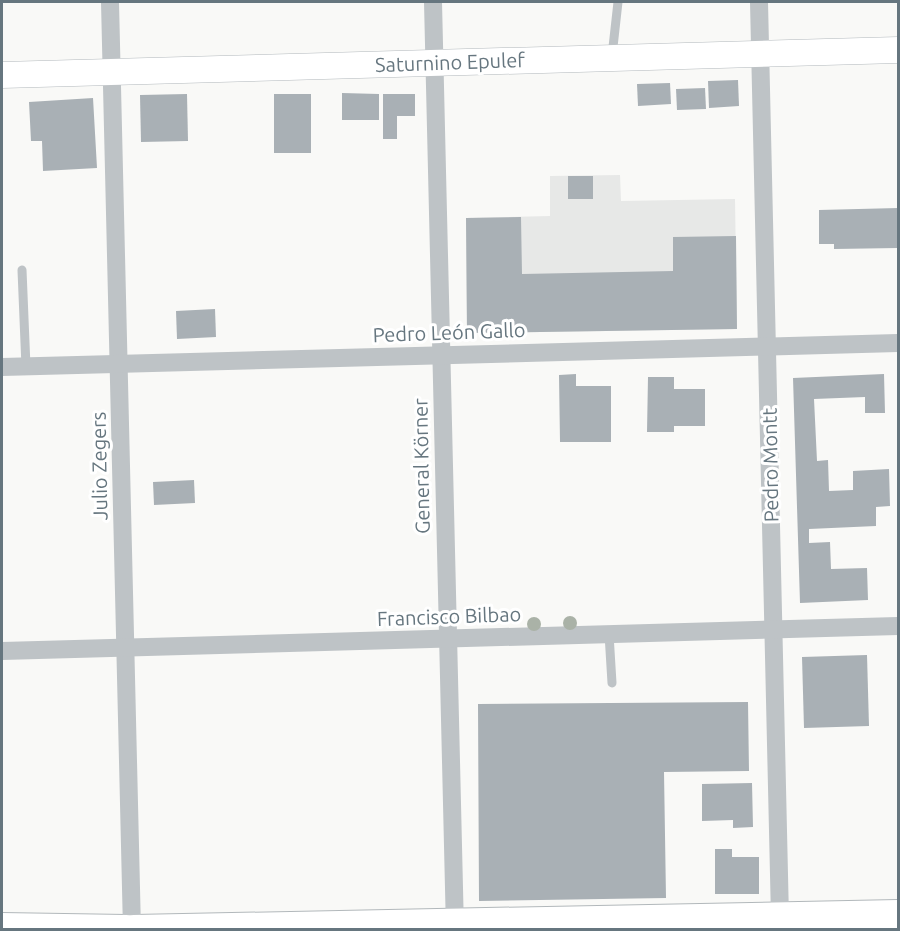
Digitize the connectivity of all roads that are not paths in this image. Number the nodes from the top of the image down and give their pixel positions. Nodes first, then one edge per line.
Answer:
1 (110, 2) edge
2 (433, 2) edge
3 (618, 2) edge
4 (759, 2) edge
5 (898, 50) edge
6 (760, 54) junction
7 (612, 58) junction
8 (434, 63) junction
9 (112, 72) junction
10 (2, 75) edge
11 (22, 270) dead end
12 (898, 342) edge
13 (767, 346) junction
14 (441, 355) junction
15 (119, 364) junction
16 (2, 367) edge
17 (26, 367) junction
18 (898, 626) edge
19 (774, 630) junction
20 (609, 634) junction
21 (448, 639) junction
22 (126, 648) junction
23 (2, 651) edge
24 (612, 683) dead end
25 (898, 915) edge
26 (780, 924) edge
27 (455, 926) edge
28 (2, 928) edge
29 (126, 930) edge
30 (133, 930) edge

1 - 9 street, Julio Zegers
2 - 8 street, General Körner
3 - 7 lane
4 - 6 street, Pedro Montt
5 - 6 main road, Saturnino Epulef
6 - 7 main road, Saturnino Epulef
6 - 13 street, Pedro Montt
7 - 8 main road, Saturnino Epulef
8 - 9 main road, Saturnino Epulef
8 - 14 street, General Körner
9 - 10 main road, Saturnino Epulef
9 - 15 street, Julio Zegers
11 - 17 lane
12 - 13 street, Pedro León Gallo
13 - 14 street, Pedro León Gallo
13 - 19 street, Pedro Montt
14 - 15 street, Pedro León Gallo
14 - 21 street, General Körner
15 - 17 street, Pedro León Gallo
15 - 22 street, Julio Zegers
16 - 17 street, Pedro León Gallo
18 - 19 street, Francisco Bilbao
19 - 20 street, Francisco Bilbao
19 - 26 street, Pedro Montt
20 - 21 street, Francisco Bilbao
20 - 24 lane
21 - 22 street, Francisco Bilbao
21 - 27 street, General Körner
22 - 23 street, Francisco Bilbao
22 - 30 street, Julio Zegers
25 - 26 main road
26 - 27 main road
27 - 30 main road
28 - 29 main road

